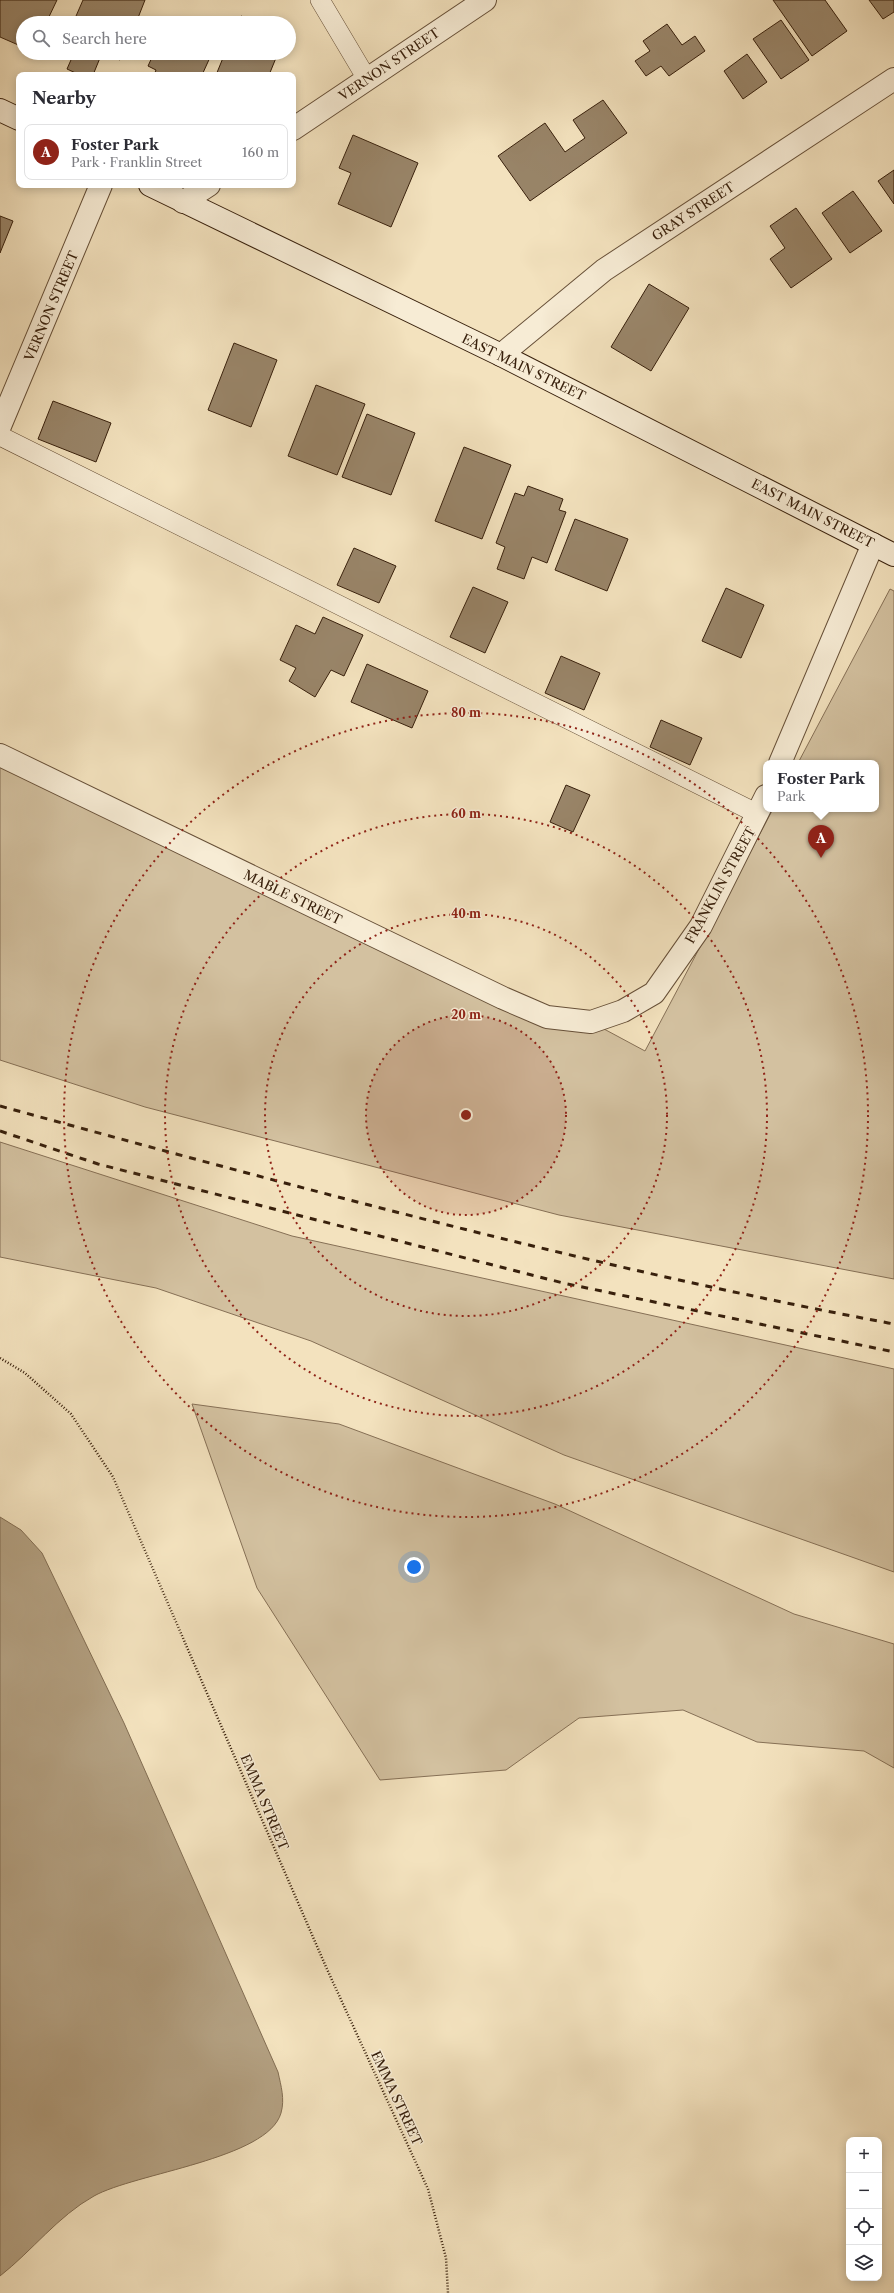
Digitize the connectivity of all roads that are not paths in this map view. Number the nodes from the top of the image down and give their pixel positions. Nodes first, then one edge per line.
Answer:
1 (320, 0) edge
2 (485, 0) edge
3 (367, 79) junction
4 (894, 79) edge
5 (0, 110) edge
6 (16, 118) edge
7 (296, 127) edge
8 (100, 188) edge
9 (156, 188) edge
10 (204, 188) edge
11 (183, 202) junction
12 (501, 355) junction
13 (0, 426) edge
14 (0, 436) edge
15 (873, 544) junction
16 (894, 554) edge
17 (0, 755) edge
18 (781, 760) edge
19 (762, 805) edge
20 (590, 1022) joint

1 - 3 lane
2 - 3 street, VERNON STREET
3 - 7 street, VERNON STREET
4 - 12 street, GRAY STREET
5 - 6 street
8 - 13 street, VERNON STREET
9 - 11 street, EAST MAIN STREET
10 - 11 street
11 - 12 street, EAST MAIN STREET
12 - 15 street, EAST MAIN STREET
14 - 19 lane
15 - 16 street, EAST MAIN STREET
15 - 18 street
17 - 20 street, MABLE STREET
19 - 20 street, FRANKLIN STREET

